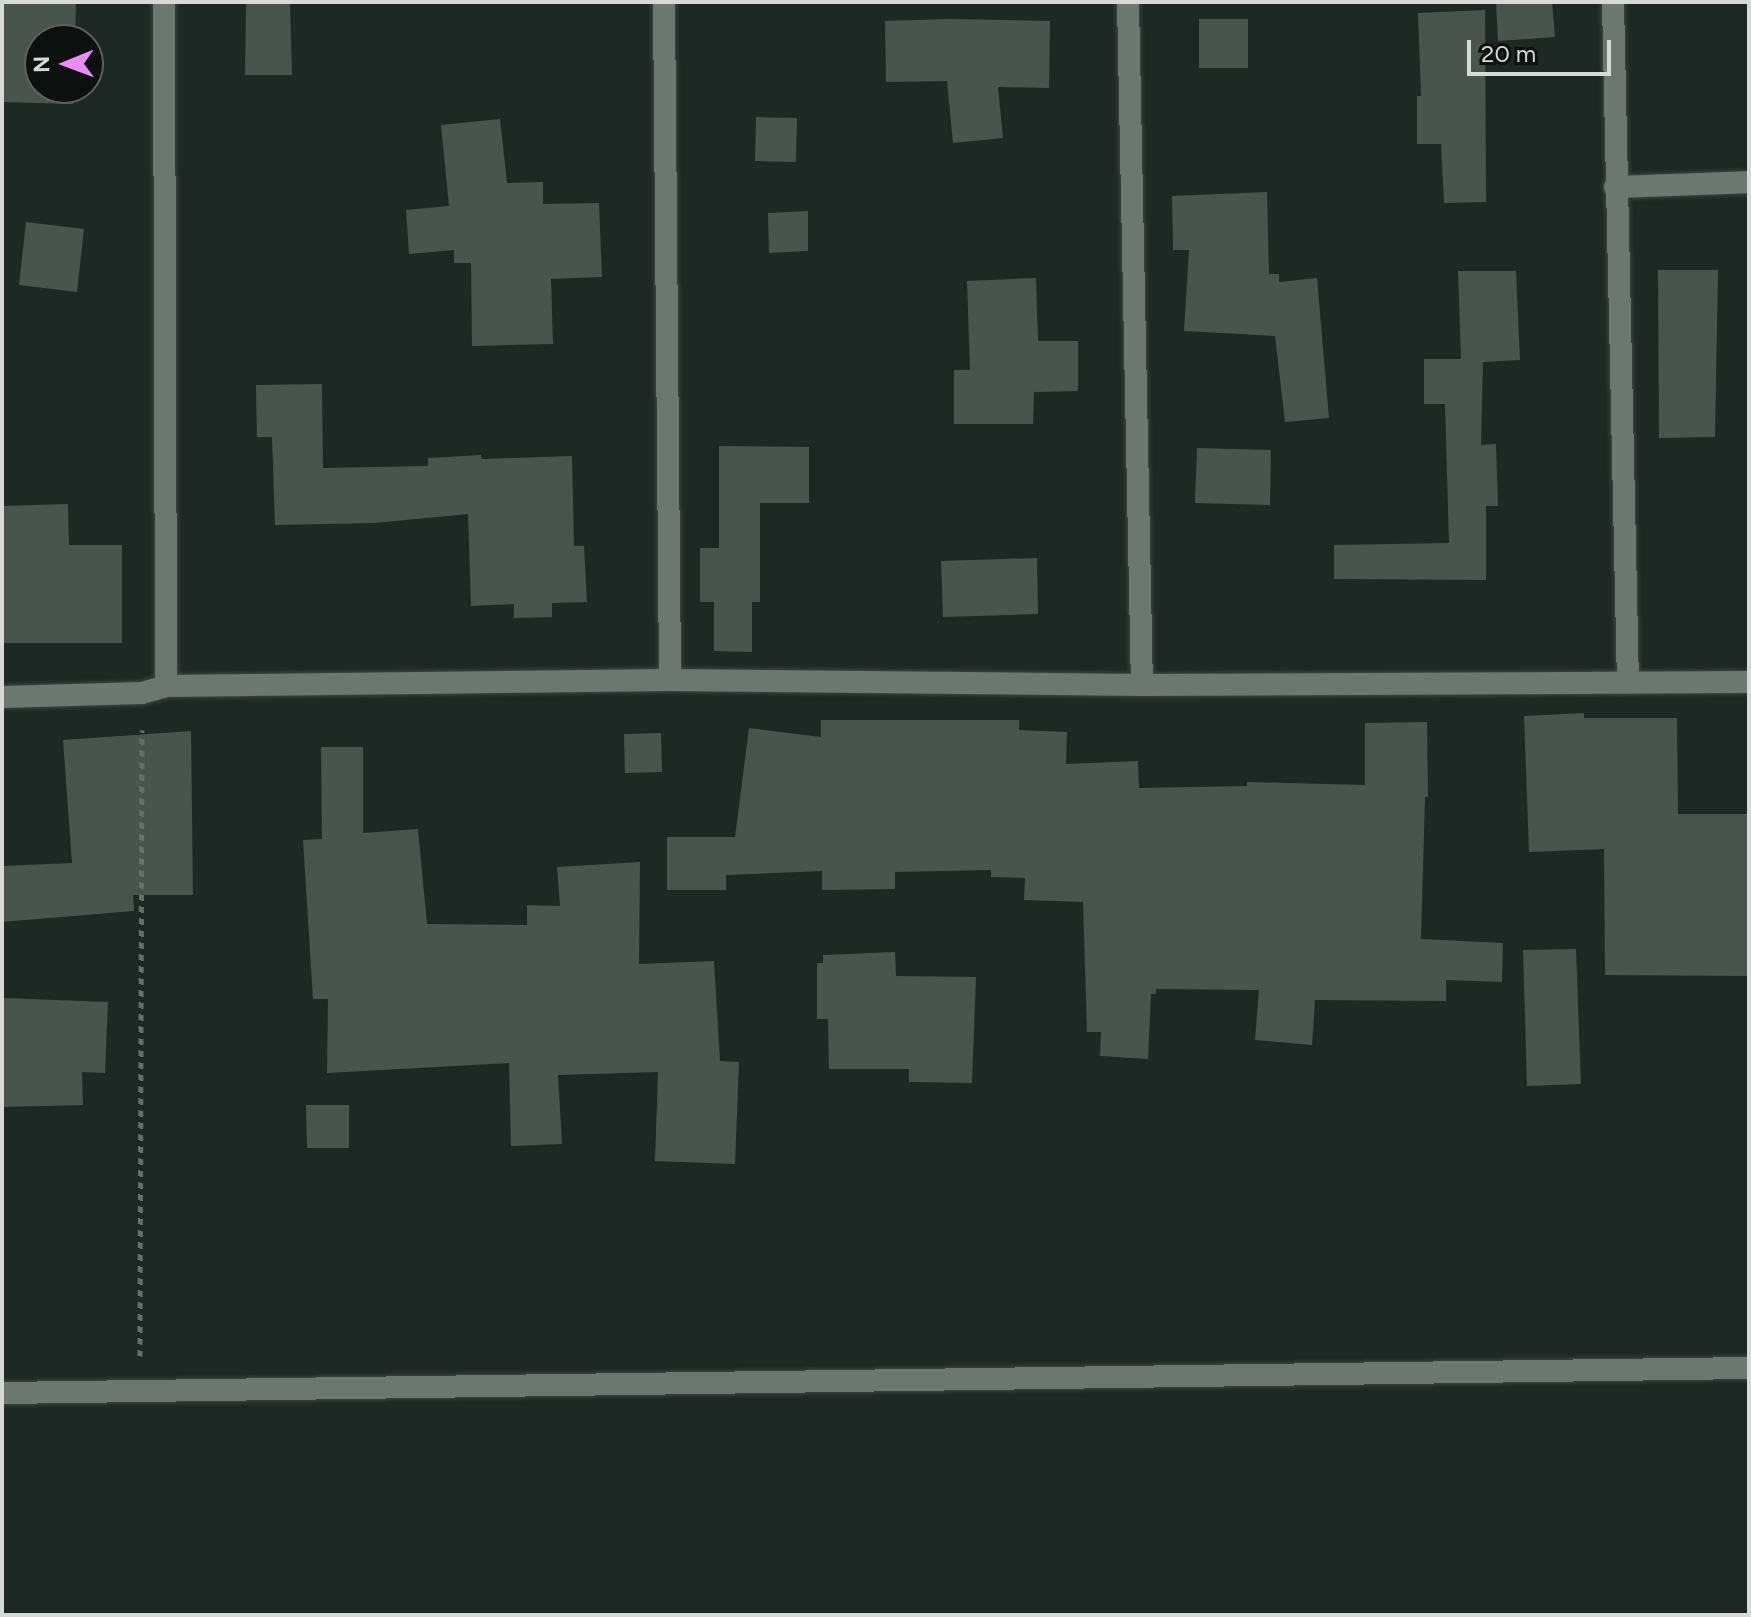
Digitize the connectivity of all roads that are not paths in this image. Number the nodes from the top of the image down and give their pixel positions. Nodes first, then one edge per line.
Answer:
1 (164, 2) edge
2 (664, 2) edge
3 (1128, 2) edge
4 (1613, 2) edge
5 (1749, 182) edge
6 (1615, 187) junction
7 (670, 680) junction
8 (1628, 682) junction
9 (1749, 682) edge
10 (1142, 685) junction
11 (166, 686) junction
12 (2, 697) edge
13 (1749, 1368) edge
14 (2, 1393) edge

1 - 11 street
2 - 7 street
3 - 10 street
4 - 6 street
5 - 6 street
6 - 8 street
7 - 10 street
7 - 11 street
8 - 9 street
8 - 10 street
11 - 12 street
13 - 14 street

